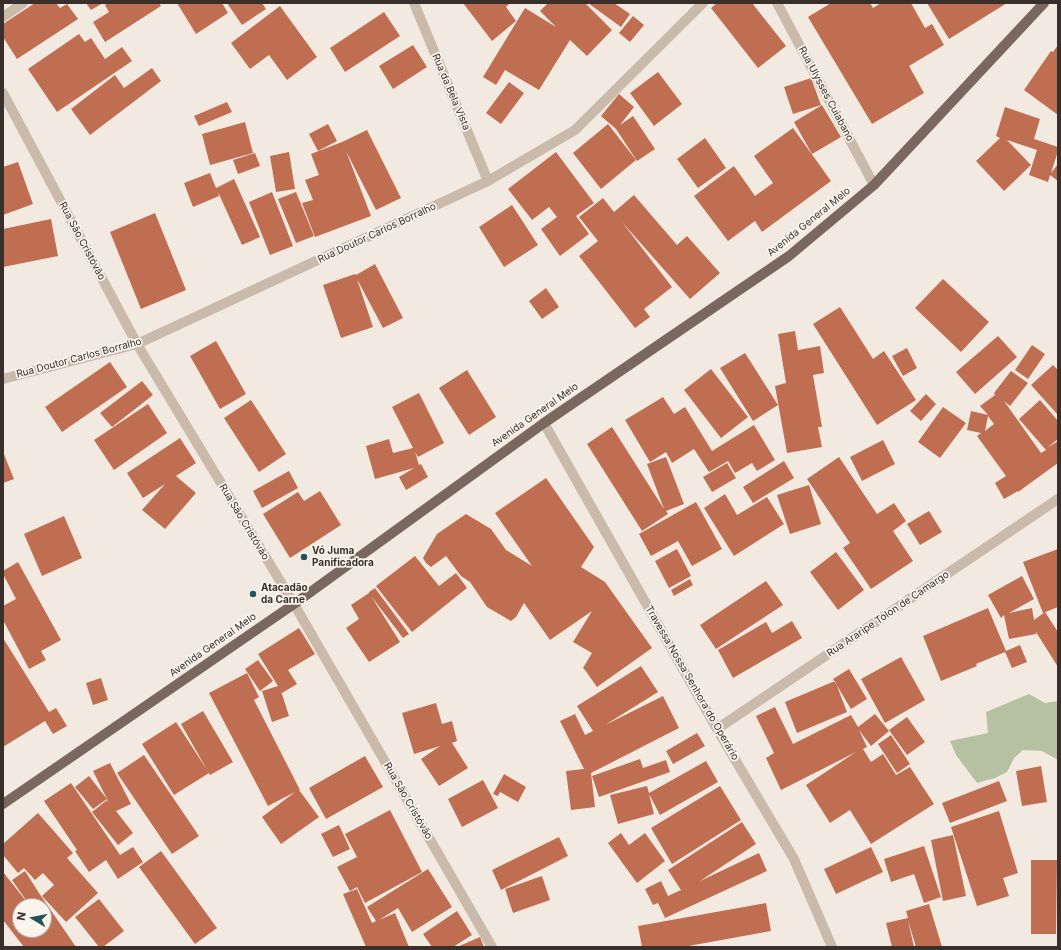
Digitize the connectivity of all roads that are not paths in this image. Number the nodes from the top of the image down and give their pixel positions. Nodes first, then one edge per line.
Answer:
1 (24, 3) edge
2 (414, 3) edge
3 (703, 3) edge
4 (777, 3) edge
5 (1044, 3) edge
6 (3, 16) edge
7 (3, 93) edge
8 (488, 181) junction
9 (874, 185) junction
10 (137, 344) junction
11 (3, 379) edge
12 (544, 423) junction
13 (1058, 499) edge
14 (294, 604) junction
15 (717, 729) junction
16 (3, 804) edge
17 (492, 947) edge
18 (832, 947) edge

1 - 6 street
2 - 8 street, Rua da Bela Vista
3 - 8 street, Rua Doutor Carlos Borralho
4 - 9 street, Rua Ulysses Cuiabano
5 - 9 main road, Avenida General Melo
7 - 10 street, Rua São Cristóvão
8 - 10 street, Rua Doutor Carlos Borralho
9 - 12 main road, Avenida General Melo
10 - 11 street, Rua Doutor Carlos Borralho
10 - 14 street, Rua São Cristóvão
12 - 14 main road, Avenida General Melo
12 - 15 street, Travessa Nossa Senhora do Operário
13 - 15 street, Rua Araripe Tolon de Camargo
14 - 16 main road, Avenida General Melo
14 - 17 street, Rua São Cristóvão
15 - 18 street, Travessa Nossa Senhora do Operário

